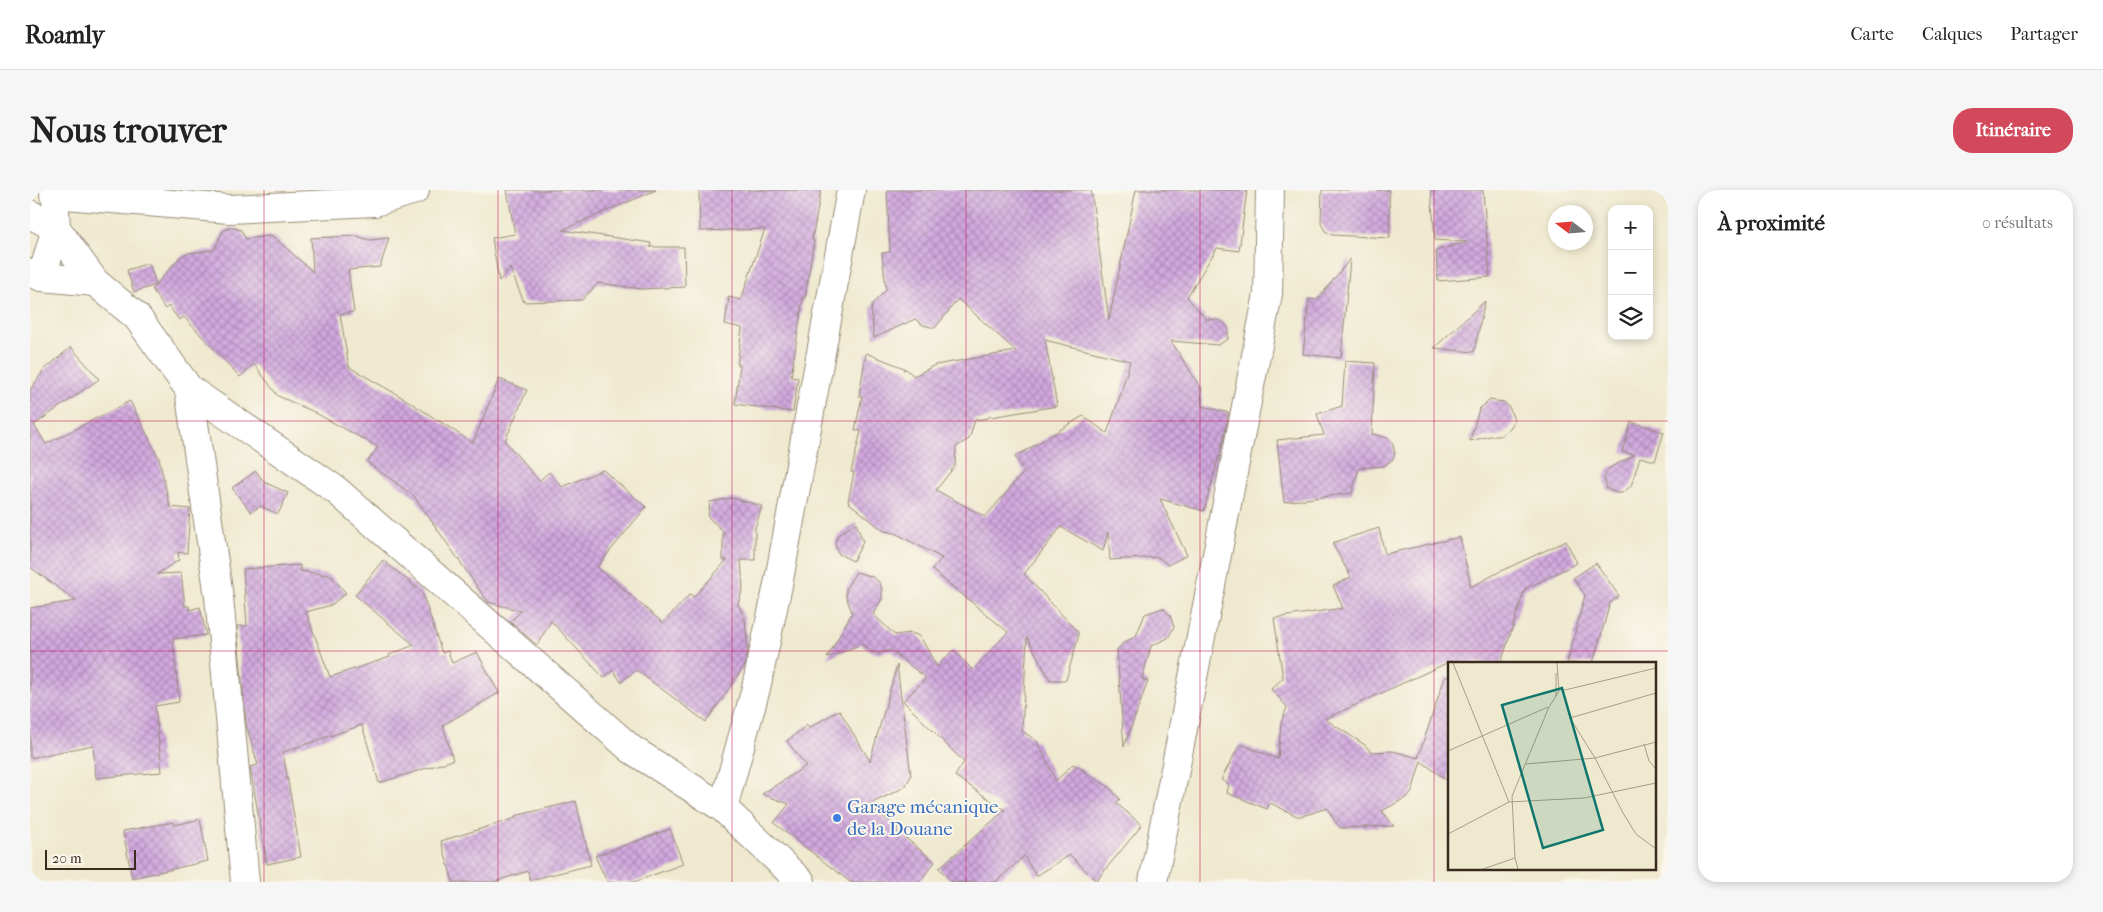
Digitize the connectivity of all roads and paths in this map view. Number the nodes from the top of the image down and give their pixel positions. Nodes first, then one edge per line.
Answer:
1 (415, 190) edge
2 (851, 190) edge
3 (1270, 190) edge
4 (54, 192) edge
5 (375, 196) edge
6 (30, 214) edge
7 (56, 228) junction
8 (36, 275) edge
9 (95, 282) junction
10 (189, 389) junction
11 (723, 808) junction
12 (245, 882) edge
13 (801, 882) edge
14 (1152, 882) edge

1 - 5 main road
2 - 11 main road
3 - 14 main road
4 - 5 main road
4 - 7 main road
6 - 7 main road
7 - 8 main road
7 - 9 main road
8 - 9 main road
9 - 10 main road
10 - 11 main road
10 - 12 main road
11 - 13 main road

